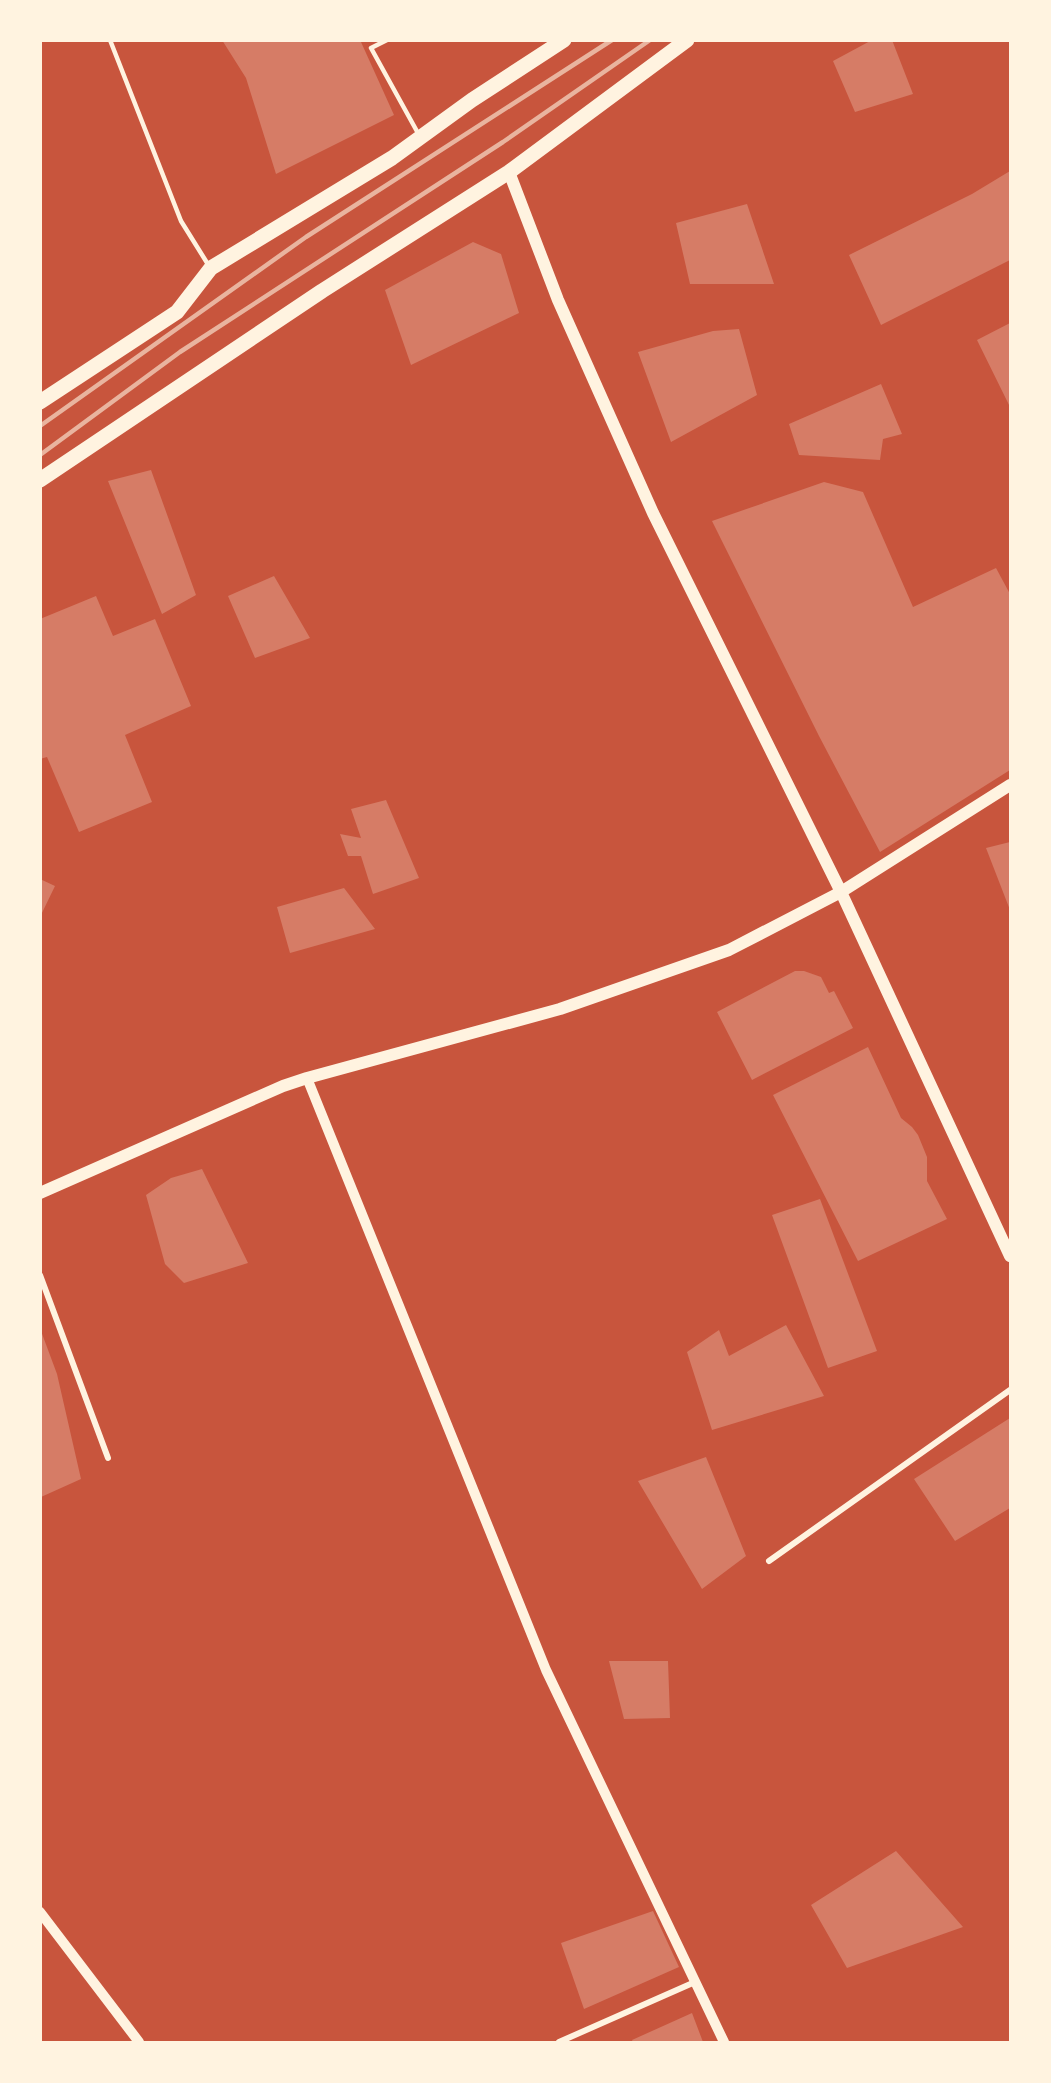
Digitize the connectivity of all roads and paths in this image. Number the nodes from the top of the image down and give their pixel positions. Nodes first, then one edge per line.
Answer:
1 (110, 40) edge
2 (387, 40) edge
3 (564, 40) edge
4 (687, 40) edge
5 (420, 137) junction
6 (509, 172) junction
7 (211, 268) junction
8 (40, 402) edge
9 (40, 480) edge
10 (1011, 784) edge
11 (841, 892) junction
12 (307, 1078) junction
13 (40, 1193) edge
14 (1011, 1256) edge
15 (40, 1275) edge
16 (1011, 1390) edge
17 (108, 1458) dead end
18 (769, 1561) dead end
19 (43, 1918) edge
20 (695, 1982) junction
21 (139, 2043) edge
22 (559, 2043) edge
23 (724, 2043) edge

1 - 7 lane
2 - 5 lane
3 - 5 main road
4 - 6 main road
5 - 7 main road
6 - 9 main road
6 - 11 main road
7 - 8 main road
10 - 11 main road
11 - 12 main road
11 - 14 main road
12 - 13 main road
12 - 20 street
15 - 17 street
16 - 18 street
19 - 21 street
20 - 22 street
20 - 23 street

